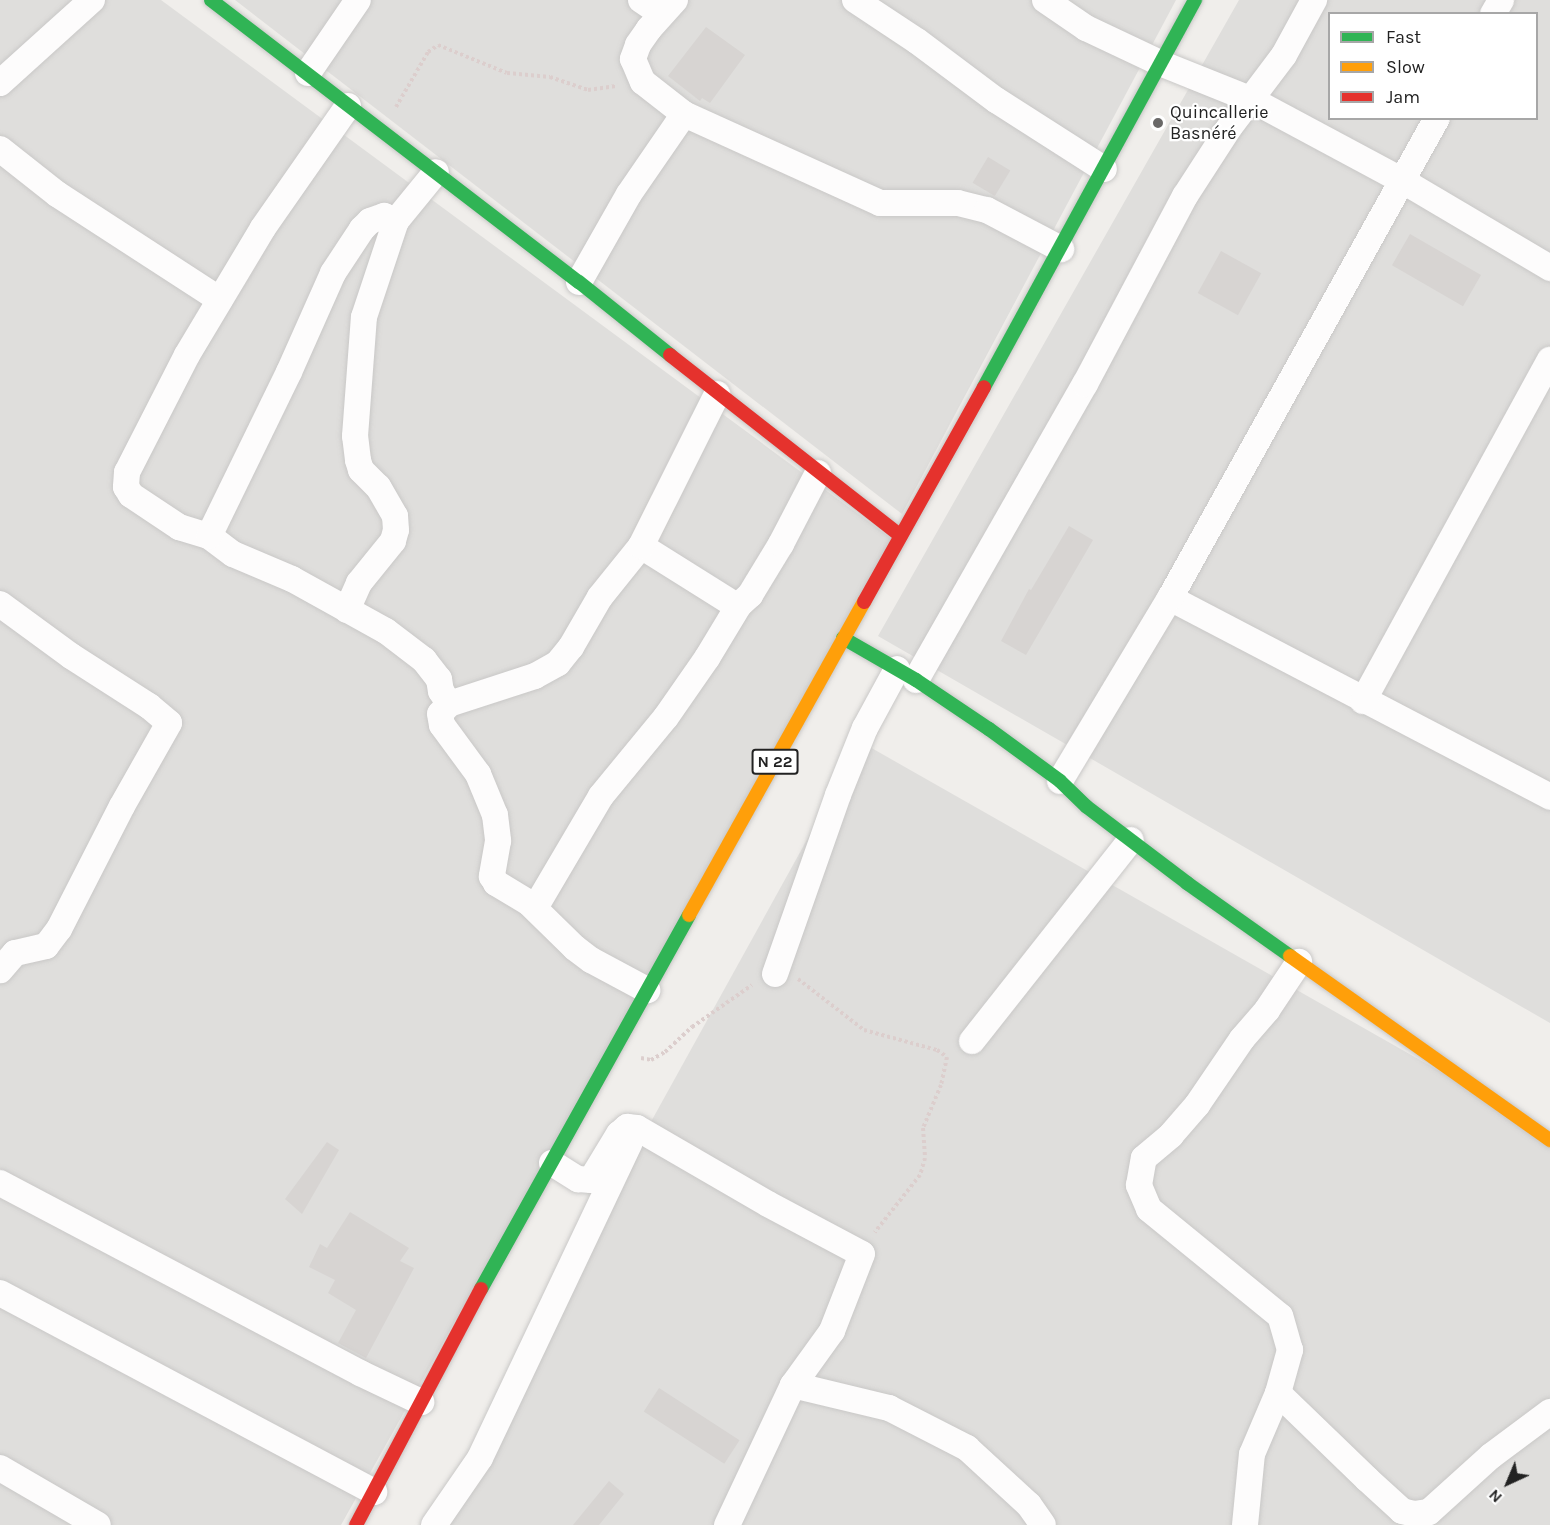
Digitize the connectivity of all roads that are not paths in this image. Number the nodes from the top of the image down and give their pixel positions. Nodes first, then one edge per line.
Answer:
1 (92, 0) edge
2 (211, 0) edge
3 (358, 0) edge
4 (641, 0) edge
5 (855, 0) edge
6 (1045, 0) edge
7 (1195, 0) edge
8 (1314, 0) edge
9 (669, 7) edge
10 (1160, 63) junction
11 (308, 74) junction
12 (0, 83) edge
13 (1252, 100) junction
14 (348, 106) junction
15 (684, 114) junction
16 (1436, 120) edge
17 (0, 149) edge
18 (1104, 169) junction
19 (436, 172) junction
20 (1403, 181) junction
21 (396, 222) junction
22 (1061, 249) junction
23 (1550, 268) edge
24 (579, 282) junction
25 (220, 300) junction
26 (1550, 360) edge
27 (717, 394) junction
28 (818, 473) junction
29 (209, 536) junction
30 (901, 536) junction
31 (640, 546) junction
32 (1170, 598) junction
33 (0, 604) edge
34 (739, 605) junction
35 (347, 610) junction
36 (843, 638) junction
37 (906, 674) junction
38 (1363, 701) junction
39 (449, 705) junction
40 (1060, 781) junction
41 (1550, 797) edge
42 (1131, 840) junction
43 (535, 908) junction
44 (1299, 962) junction
45 (0, 970) edge
46 (775, 974) road end
47 (646, 990) junction
48 (972, 1041) dead end
49 (637, 1128) junction
50 (1550, 1140) edge
51 (552, 1163) junction
52 (0, 1183) edge
53 (0, 1293) edge
54 (793, 1386) junction
55 (1278, 1393) junction
56 (421, 1402) junction
57 (1550, 1412) edge
58 (0, 1468) edge
59 (374, 1491) junction
60 (1395, 1518) edge
61 (98, 1525) edge
62 (356, 1525) edge
63 (434, 1525) edge
64 (727, 1525) edge
65 (1043, 1525) edge
66 (1245, 1525) edge

1 - 12 street
2 - 11 main road
3 - 11 street
4 - 9 street
5 - 18 street
6 - 10 street
7 - 10 main road, N 22
8 - 13 street
9 - 15 street
10 - 13 street
10 - 18 main road, N 22
11 - 14 main road
13 - 20 street
13 - 37 street
14 - 19 main road
14 - 25 street
15 - 22 street
15 - 24 street
16 - 20 street
17 - 25 street
18 - 22 main road, N 22
19 - 21 street
19 - 24 main road
20 - 23 street
20 - 32 street
21 - 29 street
21 - 35 street
22 - 30 main road, N 22
24 - 27 main road
25 - 29 street
26 - 38 street
27 - 28 main road
27 - 31 street
28 - 30 main road
28 - 34 street
29 - 35 street
30 - 36 main road, N 22
31 - 34 street
31 - 39 street
32 - 38 street
32 - 40 street
33 - 45 street
34 - 43 street
35 - 39 street
36 - 37 main road
36 - 47 main road, N 22
37 - 40 main road
37 - 46 street
38 - 41 street
39 - 43 street
40 - 42 main road
42 - 44 main road
42 - 48 street
43 - 47 street
44 - 50 main road
44 - 55 street
47 - 51 main road, N 22
49 - 51 street
49 - 54 street
49 - 63 street
51 - 56 main road, N 22
52 - 56 street
53 - 59 street
54 - 64 street
54 - 65 street
55 - 60 street
55 - 66 street
56 - 59 main road, N 22
57 - 60 street
58 - 61 street
59 - 62 main road, N 22

